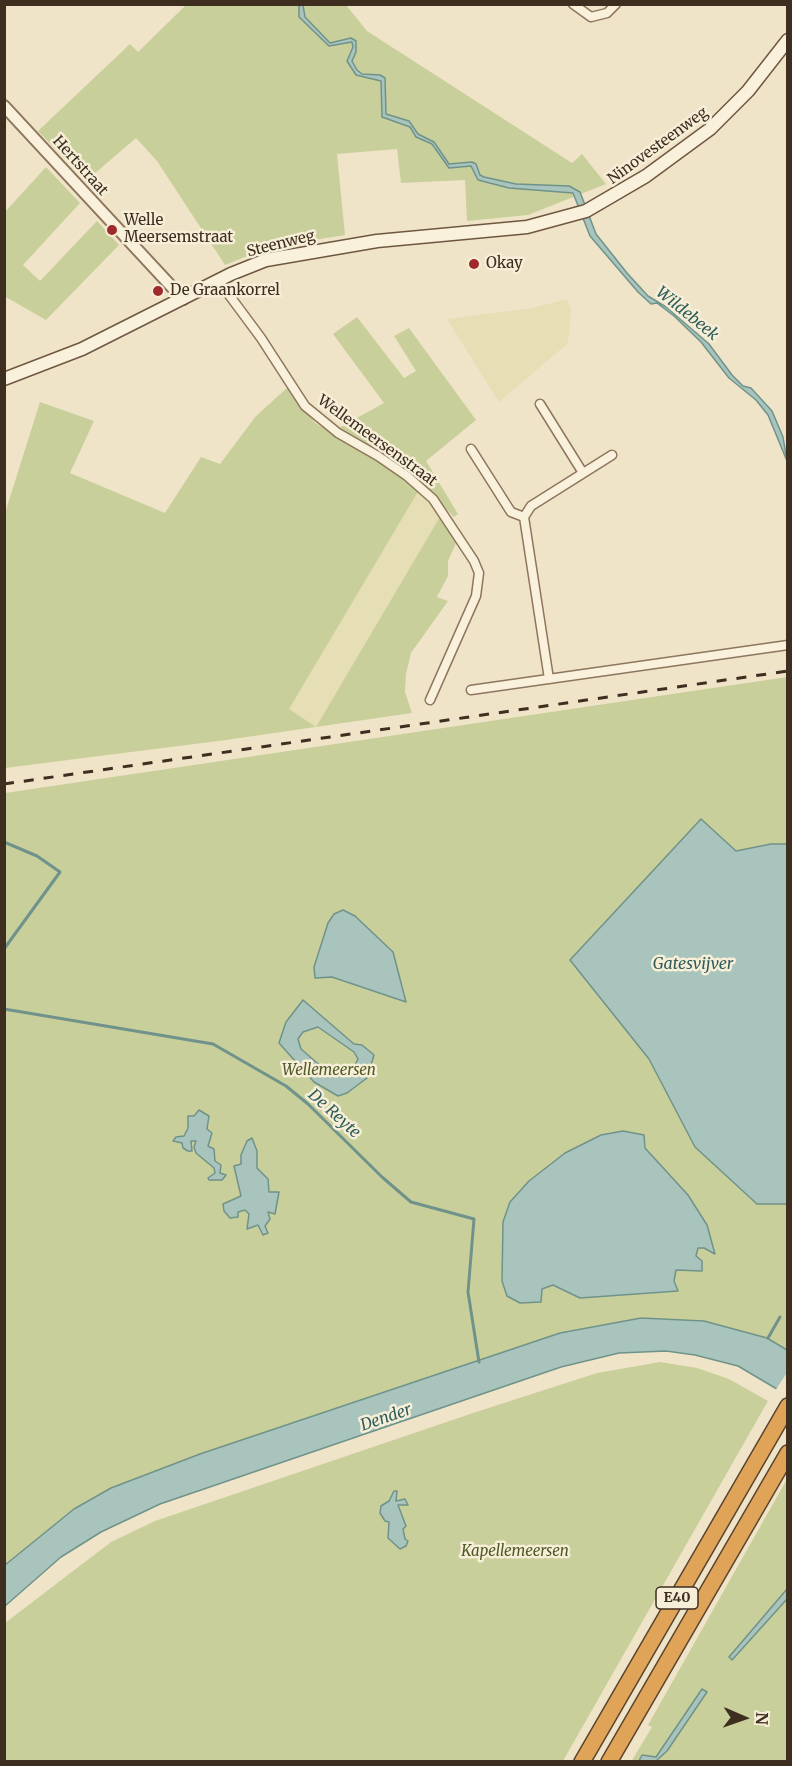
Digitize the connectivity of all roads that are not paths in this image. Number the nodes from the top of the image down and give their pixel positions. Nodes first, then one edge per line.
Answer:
1 (573, 4) edge
2 (616, 4) edge
3 (788, 40) edge
4 (4, 106) edge
5 (586, 211) joint
6 (218, 280) junction
7 (183, 299) junction
8 (4, 379) edge
9 (540, 404) dead end
10 (471, 449) dead end
11 (612, 455) dead end
12 (583, 473) junction
13 (524, 517) junction
14 (788, 645) edge
15 (549, 679) junction
16 (471, 690) dead end
17 (430, 700) dead end
18 (788, 1406) edge
19 (788, 1453) edge
20 (582, 1761) edge
21 (609, 1761) edge

1 - 2 street
3 - 5 main road, Ninovesteenweg
4 - 7 street, Hertstraat
5 - 6 main road, Steenweg
6 - 7 main road, Steenweg
6 - 17 street, Wellemeersenstraat
7 - 8 main road, Steenweg
9 - 12 street
10 - 13 street
11 - 12 street
12 - 13 street
13 - 15 street
14 - 15 street
15 - 16 street
18 - 20 highway, E40
19 - 21 highway, E40

